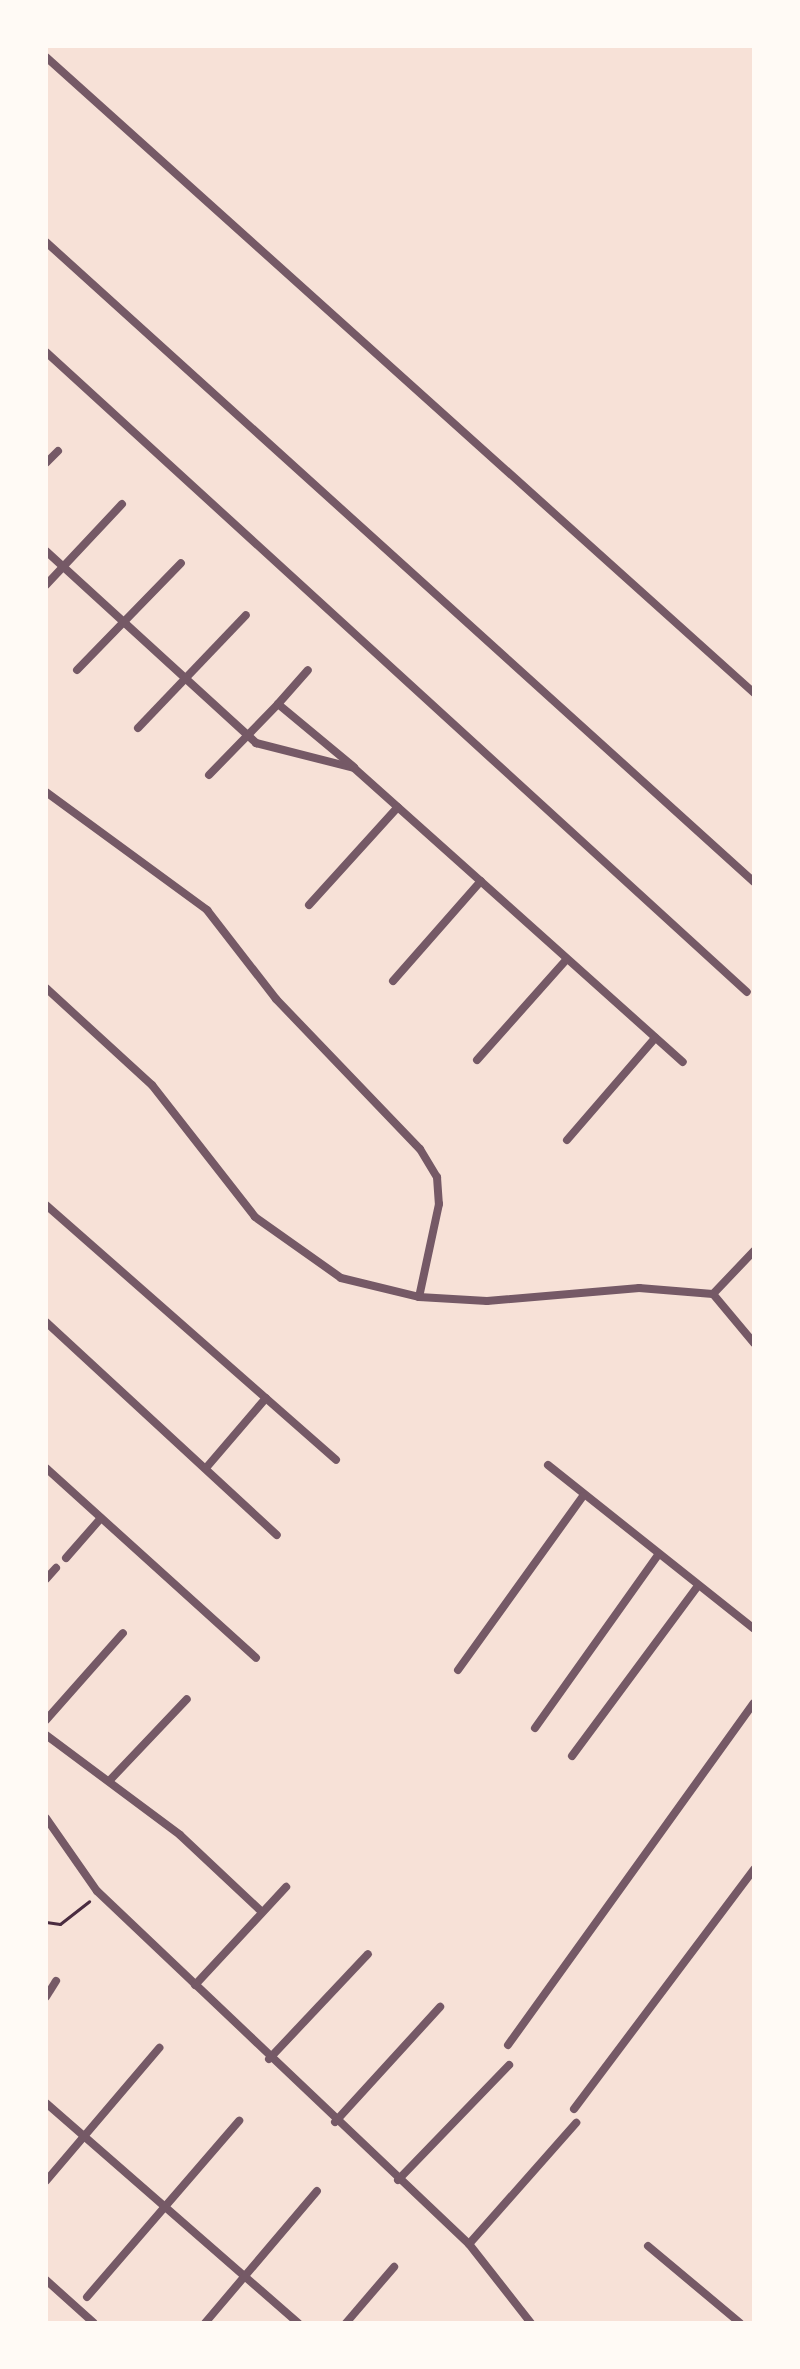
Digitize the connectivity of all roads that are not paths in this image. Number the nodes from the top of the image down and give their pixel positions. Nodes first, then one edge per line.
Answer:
1 (46, 57) edge
2 (46, 242) edge
3 (46, 352) edge
4 (58, 451) dead end
5 (46, 463) edge
6 (122, 504) dead end
7 (46, 551) edge
8 (181, 563) dead end
9 (63, 566) junction
10 (46, 585) edge
11 (246, 615) dead end
12 (126, 624) junction
13 (77, 670) dead end
14 (308, 670) dead end
15 (185, 678) junction
16 (754, 693) edge
17 (278, 704) junction
18 (138, 728) dead end
19 (247, 735) junction
20 (354, 768) junction
21 (209, 775) dead end
22 (46, 792) edge
23 (398, 807) junction
24 (481, 881) junction
25 (754, 882) edge
26 (309, 905) dead end
27 (567, 959) junction
28 (393, 981) dead end
29 (46, 988) edge
30 (747, 992) dead end
31 (655, 1038) junction
32 (477, 1060) dead end
33 (683, 1062) dead end
34 (567, 1140) dead end
35 (46, 1205) edge
36 (754, 1251) edge
37 (713, 1294) junction
38 (419, 1297) junction
39 (46, 1322) edge
40 (754, 1343) edge
41 (266, 1398) junction
42 (336, 1460) dead end
43 (548, 1465) dead end
44 (46, 1468) edge
45 (206, 1468) junction
46 (583, 1496) junction
47 (101, 1518) junction
48 (277, 1535) dead end
49 (658, 1555) junction
50 (66, 1558) dead end
51 (56, 1568) dead end
52 (46, 1579) edge
53 (698, 1586) junction
54 (754, 1629) edge
55 (123, 1633) dead end
56 (256, 1658) dead end
57 (458, 1670) dead end
58 (187, 1699) dead end
59 (754, 1703) edge
60 (46, 1720) edge
61 (535, 1728) dead end
62 (46, 1735) edge
63 (572, 1756) dead end
64 (111, 1779) junction
65 (46, 1818) edge
66 (754, 1869) edge
67 (286, 1887) dead end
68 (262, 1912) junction
69 (368, 1954) dead end
70 (56, 1981) dead end
71 (195, 1985) junction
72 (46, 1997) edge
73 (440, 2007) dead end
74 (508, 2045) dead end
75 (159, 2048) dead end
76 (269, 2059) junction
77 (509, 2065) dead end
78 (46, 2103) edge
79 (574, 2109) dead end
80 (239, 2121) dead end
81 (335, 2122) junction
82 (576, 2123) dead end
83 (84, 2136) junction
84 (398, 2180) junction
85 (46, 2181) edge
86 (317, 2191) dead end
87 (166, 2208) junction
88 (469, 2244) junction
89 (648, 2246) dead end
90 (394, 2267) dead end
91 (245, 2277) junction
92 (46, 2280) edge
93 (55, 2288) junction
94 (87, 2297) dead end
95 (46, 2298) edge
96 (94, 2323) edge
97 (205, 2323) edge
98 (298, 2323) edge
99 (346, 2323) edge
100 (531, 2323) edge
101 (740, 2323) edge

1 - 16 street
2 - 25 street
3 - 30 street
4 - 5 street
6 - 9 street
7 - 9 street
8 - 12 street
9 - 10 street
9 - 12 street
11 - 15 street
12 - 13 street
12 - 15 street
14 - 17 street
15 - 18 street
15 - 19 street
17 - 19 street
17 - 20 street
19 - 20 street
19 - 21 street
20 - 23 street
22 - 38 street
23 - 24 street
23 - 26 street
24 - 27 street
24 - 28 street
27 - 31 street
27 - 32 street
29 - 38 street
31 - 33 street
31 - 34 street
35 - 41 street
36 - 37 street
37 - 38 street
37 - 40 street
39 - 45 street
41 - 42 street
41 - 45 street
43 - 46 street
44 - 47 street
45 - 48 street
46 - 49 street
46 - 57 street
47 - 50 street
47 - 56 street
49 - 53 street
49 - 61 street
51 - 52 street
53 - 54 street
53 - 63 street
55 - 60 street
58 - 64 street
59 - 74 street
62 - 64 street
64 - 68 street
65 - 71 street
66 - 79 street
67 - 68 street
68 - 71 street
69 - 76 street
70 - 72 street
71 - 76 street
73 - 81 street
75 - 83 street
76 - 81 street
77 - 84 street
78 - 83 street
80 - 87 street
81 - 84 street
82 - 88 street
83 - 85 street
83 - 87 street
84 - 88 street
86 - 91 street
87 - 91 street
87 - 94 street
88 - 100 street
89 - 101 street
90 - 99 street
91 - 97 street
91 - 98 street
92 - 93 street
93 - 95 street
93 - 96 street

